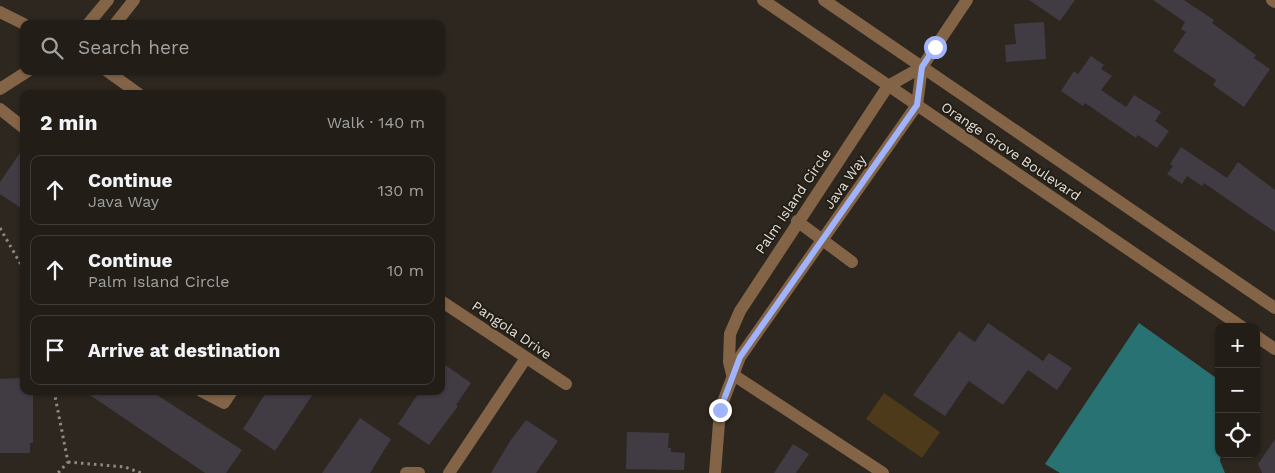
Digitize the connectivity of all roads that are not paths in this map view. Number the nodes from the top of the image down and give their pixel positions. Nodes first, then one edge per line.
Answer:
1 (108, 0) edge
2 (134, 0) edge
3 (763, 0) edge
4 (824, 0) edge
5 (967, 0) edge
6 (0, 12) edge
7 (91, 20) edge
8 (118, 20) edge
9 (20, 22) edge
10 (922, 67) junction
11 (22, 75) edge
12 (112, 75) edge
13 (888, 86) junction
14 (0, 89) edge
15 (131, 90) edge
16 (917, 105) junction
17 (0, 110) edge
18 (20, 125) edge
19 (797, 221) junction
20 (824, 240) junction
21 (852, 262) dead end
22 (445, 304) edge
23 (1275, 308) edge
24 (1236, 323) edge
25 (1260, 339) edge
26 (1275, 349) edge
27 (526, 358) junction
28 (732, 374) junction
29 (566, 384) dead end
30 (209, 395) edge
31 (229, 395) edge
32 (406, 473) edge
33 (419, 473) edge
34 (449, 473) edge
35 (715, 473) edge
36 (883, 473) edge

1 - 7 street
2 - 8 street
3 - 13 street, Orange Grove Boulevard
4 - 10 street, Orange Grove Boulevard
5 - 10 street, Java Way
6 - 9 street
10 - 13 street, Palm Island Circle
10 - 16 street, Java Way
10 - 23 street, Orange Grove Boulevard
11 - 14 street
12 - 15 street
13 - 16 street, Orange Grove Boulevard
13 - 19 street, Palm Island Circle
16 - 20 street, Java Way
16 - 24 street, Orange Grove Boulevard
17 - 18 street
19 - 20 street
19 - 28 street, Palm Island Circle
20 - 21 street
20 - 28 street, Java Way
22 - 27 street, Pangola Drive
25 - 26 street
27 - 29 street, Pangola Drive
27 - 34 street
28 - 35 street, Palm Island Circle
28 - 36 street
30 - 31 street
32 - 33 street

